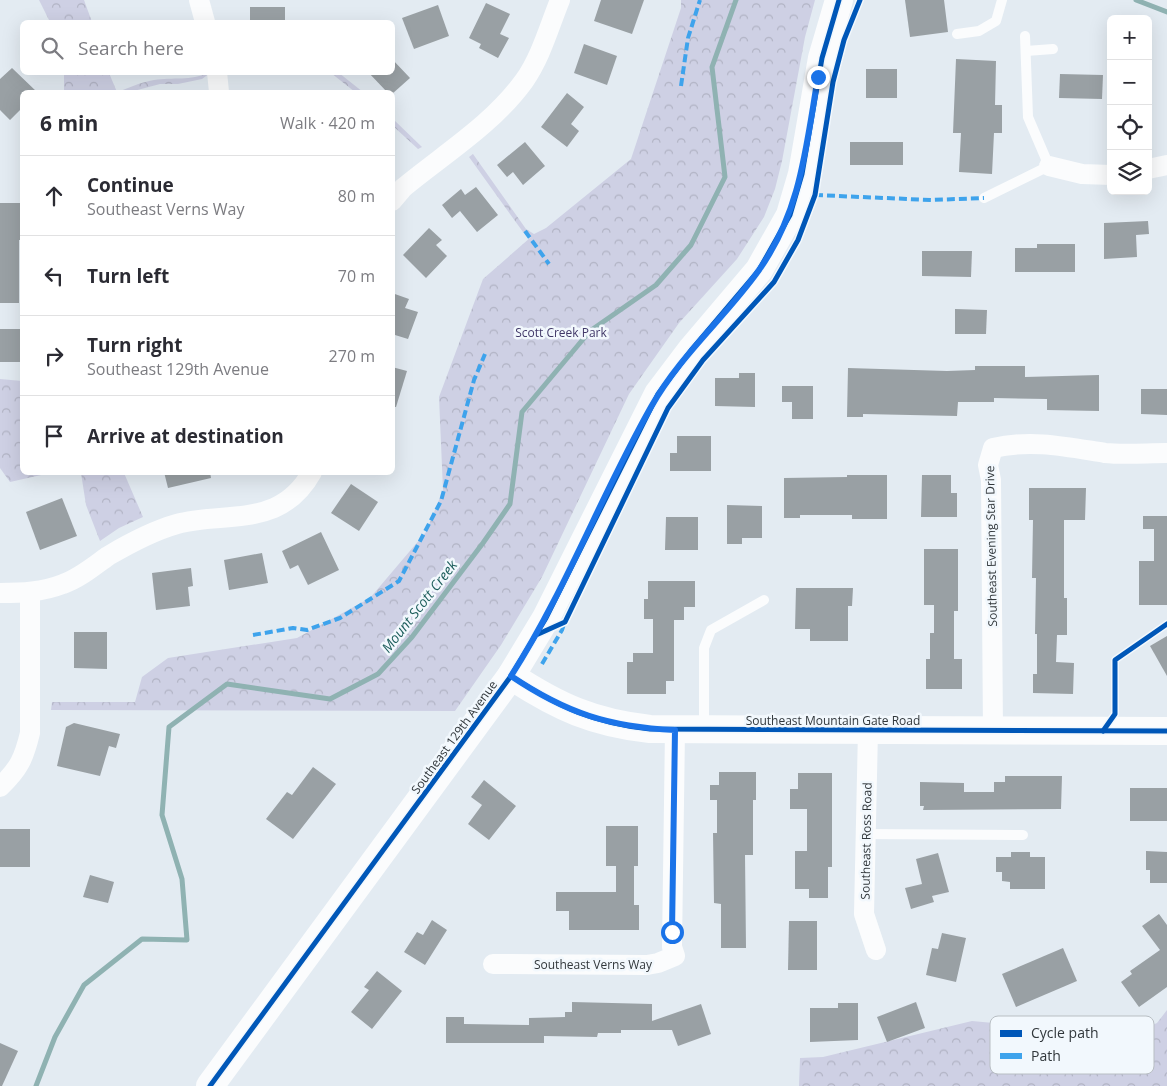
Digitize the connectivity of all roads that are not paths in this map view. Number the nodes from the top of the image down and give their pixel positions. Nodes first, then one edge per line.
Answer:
1 (200, 0) edge
2 (560, 0) edge
3 (839, 0) edge
4 (1002, 0) edge
5 (205, 20) edge
6 (957, 34) dead end
7 (1025, 36) dead end
8 (1053, 49) dead end
9 (1026, 51) junction
10 (217, 75) edge
11 (219, 90) edge
12 (1167, 165) edge
13 (1049, 166) junction
14 (1152, 168) edge
15 (1107, 175) edge
16 (395, 197) edge
17 (984, 198) dead end
18 (1167, 453) edge
19 (310, 475) edge
20 (0, 593) edge
21 (30, 593) junction
22 (764, 600) dead end
23 (511, 676) junction
24 (675, 730) junction
25 (704, 730) junction
26 (868, 730) junction
27 (993, 730) junction
28 (1167, 731) edge
29 (0, 787) edge
30 (866, 834) junction
31 (1023, 835) dead end
32 (876, 950) dead end
33 (493, 964) dead end
34 (210, 1086) edge

1 - 5 street
2 - 16 street
3 - 23 main road, Southeast 129th Avenue
4 - 6 lane
7 - 9 lane
8 - 9 lane
9 - 13 lane
10 - 11 street
12 - 14 street
13 - 15 street
13 - 17 lane
18 - 27 street, Southeast Evening Star Drive
19 - 21 street
20 - 21 street
21 - 29 street
22 - 25 lane
23 - 24 main road, Southeast Mountain Gate Road
23 - 34 main road, Southeast 129th Avenue
24 - 25 main road, Southeast Mountain Gate Road
24 - 33 street, Southeast Verns Way
25 - 26 main road, Southeast Mountain Gate Road
26 - 27 main road, Southeast Mountain Gate Road
26 - 30 street, Southeast Ross Road
27 - 28 main road, Southeast Mountain Gate Road
30 - 31 lane
30 - 32 street, Southeast Ross Road

